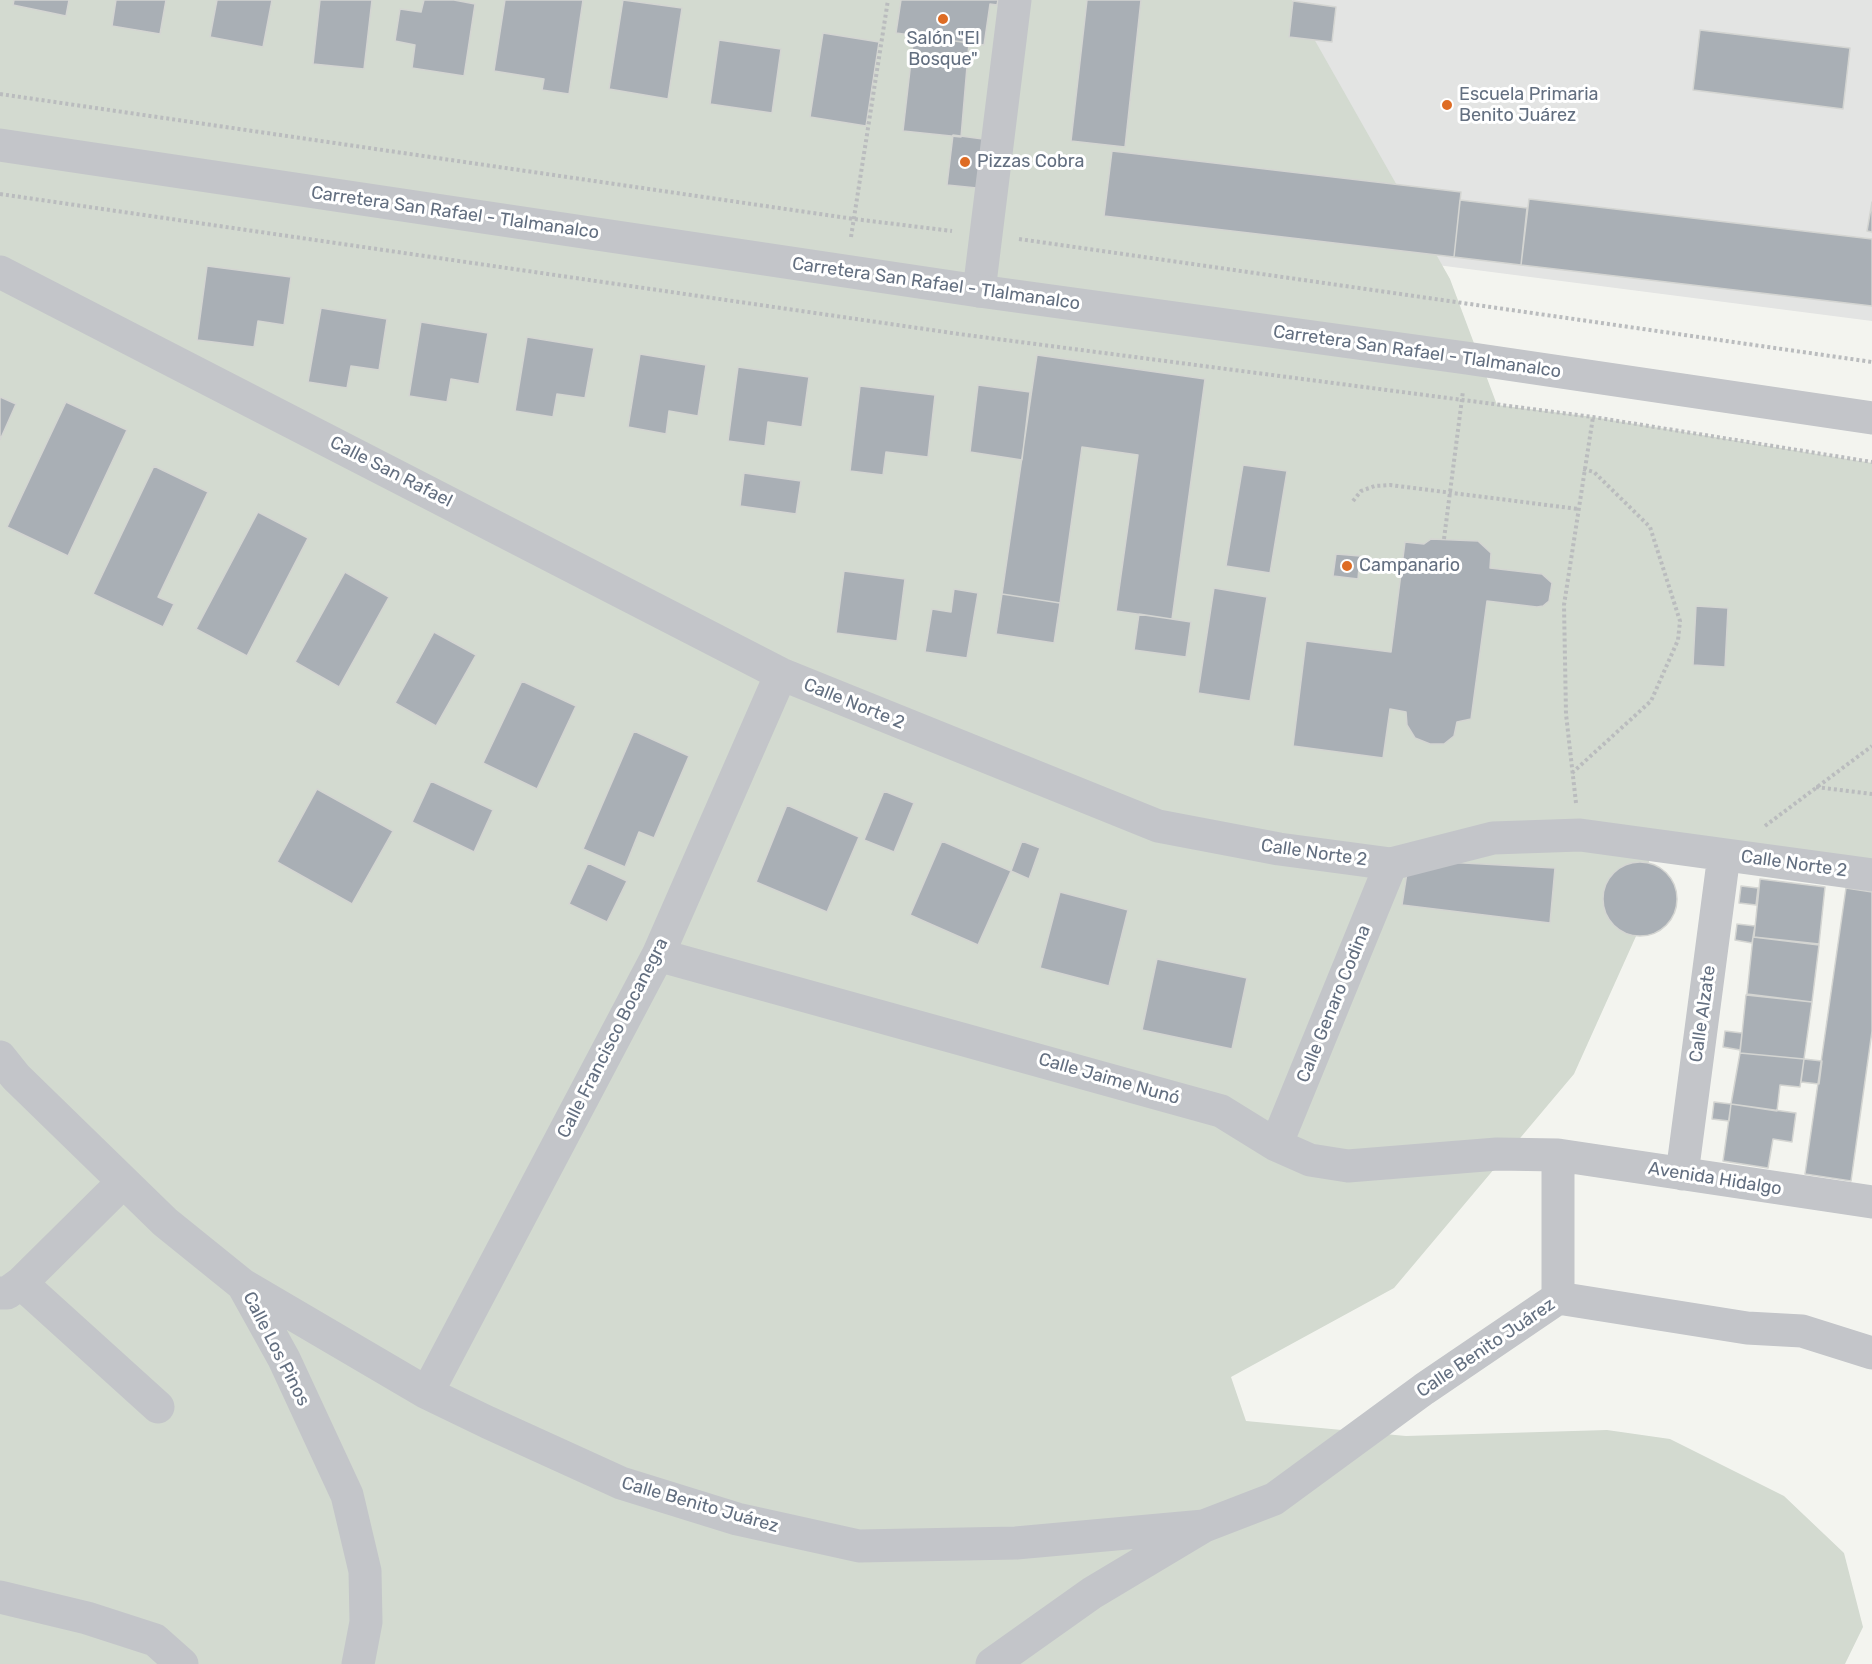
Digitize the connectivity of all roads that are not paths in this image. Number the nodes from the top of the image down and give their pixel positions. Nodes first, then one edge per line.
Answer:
1 (1015, 0) edge
2 (0, 145) edge
3 (0, 272) edge
4 (980, 291) junction
5 (1872, 418) edge
6 (781, 674) junction
7 (1724, 855) junction
8 (1391, 864) junction
9 (1872, 875) edge
10 (658, 955) junction
11 (0, 1057) edge
12 (1276, 1145) junction
13 (1558, 1155) junction
14 (1682, 1174) junction
15 (123, 1182) junction
16 (1872, 1202) edge
17 (243, 1285) junction
18 (11, 1288) edge
19 (1558, 1298) junction
20 (1872, 1353) edge
21 (427, 1393) junction
22 (158, 1407) dead end
23 (1204, 1526) junction
24 (0, 1597) edge
25 (182, 1664) edge
26 (358, 1664) edge
27 (992, 1664) edge

1 - 4 street
2 - 4 street, Carretera San Rafael - Tlalmanalco
3 - 6 street, Calle San Rafael
4 - 5 street, Carretera San Rafael - Tlalmanalco
6 - 8 street, Calle Norte 2
6 - 10 street, Calle Francisco Bocanegra
7 - 8 street, Calle Norte 2
7 - 9 street, Calle Norte 2
7 - 14 street, Calle Alzate
8 - 12 street, Calle Genaro Codina
10 - 12 street, Calle Jaime Nunó
10 - 21 street, Calle Francisco Bocanegra
11 - 15 street, Calle Los Pinos
12 - 13 street, Calle Jaime Nunó
13 - 14 street, Avenida Hidalgo
13 - 19 street
14 - 16 street, Avenida Hidalgo
15 - 17 street, Calle Los Pinos
15 - 18 street
17 - 21 street, Calle Benito Juárez
17 - 26 street, Calle Los Pinos
18 - 22 street
19 - 20 street, Calle Benito Juárez
19 - 23 street, Calle Benito Juárez
21 - 23 street, Calle Benito Juárez
23 - 27 street, Calle Benito Juárez
24 - 25 street

